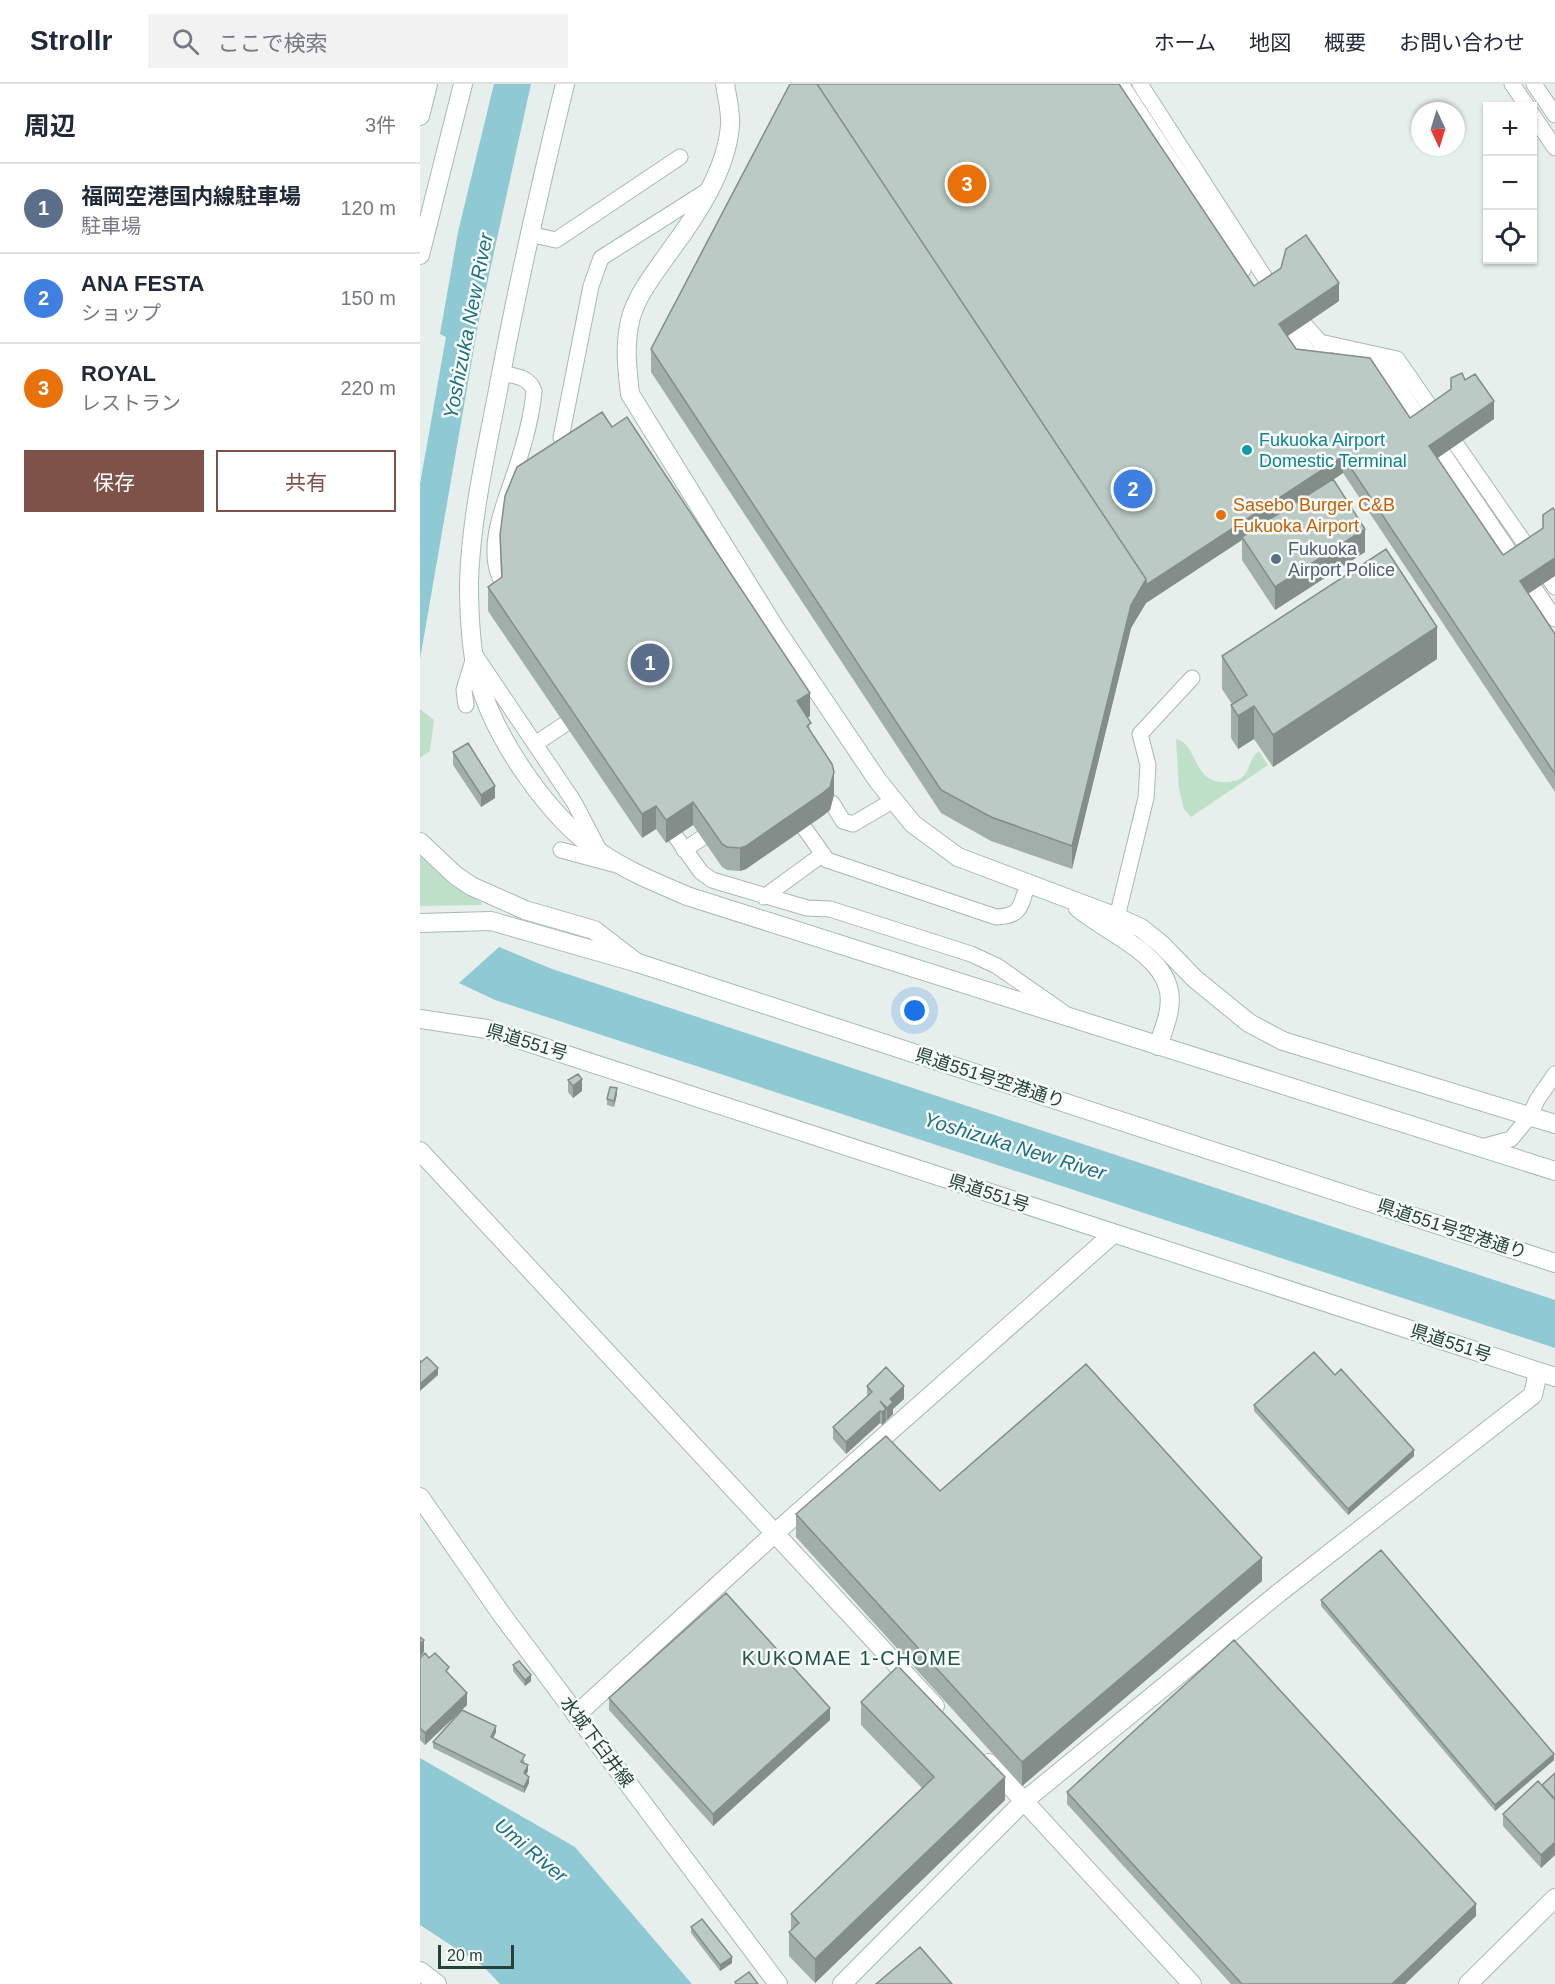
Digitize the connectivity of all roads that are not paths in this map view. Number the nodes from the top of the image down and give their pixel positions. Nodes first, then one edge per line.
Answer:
1 (428, 84) edge
2 (463, 84) edge
3 (565, 84) edge
4 (579, 84) edge
5 (725, 84) edge
6 (1121, 84) edge
7 (1140, 84) edge
8 (1512, 84) edge
9 (1534, 84) edge
10 (1524, 102) edge
11 (1555, 115) edge
12 (420, 116) edge
13 (1537, 120) edge
14 (554, 128) junction
15 (1555, 148) edge
16 (680, 157) dead end
17 (710, 189) junction
18 (529, 234) junction
19 (420, 255) edge
20 (501, 373) junction
21 (571, 455) edge
22 (501, 580) edge
23 (1555, 587) edge
24 (1555, 619) edge
25 (475, 655) junction
26 (1192, 678) dead end
27 (466, 705) dead end
28 (565, 724) edge
29 (535, 744) junction
30 (894, 800) junction
31 (832, 803) edge
32 (805, 829) edge
33 (676, 837) edge
34 (702, 838) edge
35 (420, 842) edge
36 (561, 850) dead end
37 (684, 850) junction
38 (600, 852) junction
39 (823, 854) junction
40 (624, 867) junction
41 (1028, 883) junction
42 (764, 897) junction
43 (1065, 897) junction
44 (1117, 917) junction
45 (420, 923) edge
46 (638, 963) junction
47 (1071, 1018) junction
48 (420, 1019) edge
49 (1158, 1046) junction
50 (1555, 1074) edge
51 (1530, 1116) junction
52 (1555, 1124) edge
53 (1478, 1148) junction
54 (420, 1151) edge
55 (1555, 1171) edge
56 (1113, 1234) junction
57 (1555, 1263) edge
58 (1547, 1375) edge
59 (420, 1497) edge
60 (774, 1534) junction
61 (576, 1715) junction
62 (944, 1715) edge
63 (976, 1749) edge
64 (1024, 1801) junction
65 (1555, 1898) edge
66 (420, 1971) edge
67 (436, 1984) edge
68 (778, 1984) edge
69 (842, 1984) edge
70 (1192, 1984) edge
71 (1468, 1984) edge

1 - 12 street
2 - 19 street
3 - 14 street
4 - 14 street
5 - 17 street
6 - 24 lane
7 - 23 lane
8 - 10 lane
9 - 11 lane
13 - 15 lane
14 - 18 street
16 - 18 lane
17 - 21 lane
17 - 30 street
18 - 20 street
20 - 22 lane
20 - 25 street
25 - 27 lane
25 - 29 lane
25 - 38 street
26 - 44 lane
28 - 29 lane
29 - 38 lane
30 - 31 lane
30 - 41 street
32 - 39 lane
33 - 37 lane
34 - 37 lane
35 - 46 street
36 - 40 lane
37 - 42 lane
38 - 40 street
39 - 41 lane
39 - 42 lane
40 - 47 street
41 - 43 street
42 - 47 lane
43 - 44 street
43 - 49 street
44 - 51 street
45 - 46 street, 県道551号空港通り
46 - 57 street, 県道551号空港通り
47 - 49 street
48 - 56 street, 県道551号
49 - 53 street
50 - 51 lane
51 - 52 street
51 - 53 lane
53 - 55 street
54 - 60 street
56 - 58 street, 県道551号
56 - 60 street
58 - 64 street
59 - 61 street, 水城下臼井線
60 - 61 street
60 - 62 street
61 - 68 street, 水城下臼井線
63 - 64 street
64 - 69 street
64 - 70 street
65 - 71 street
66 - 67 street

